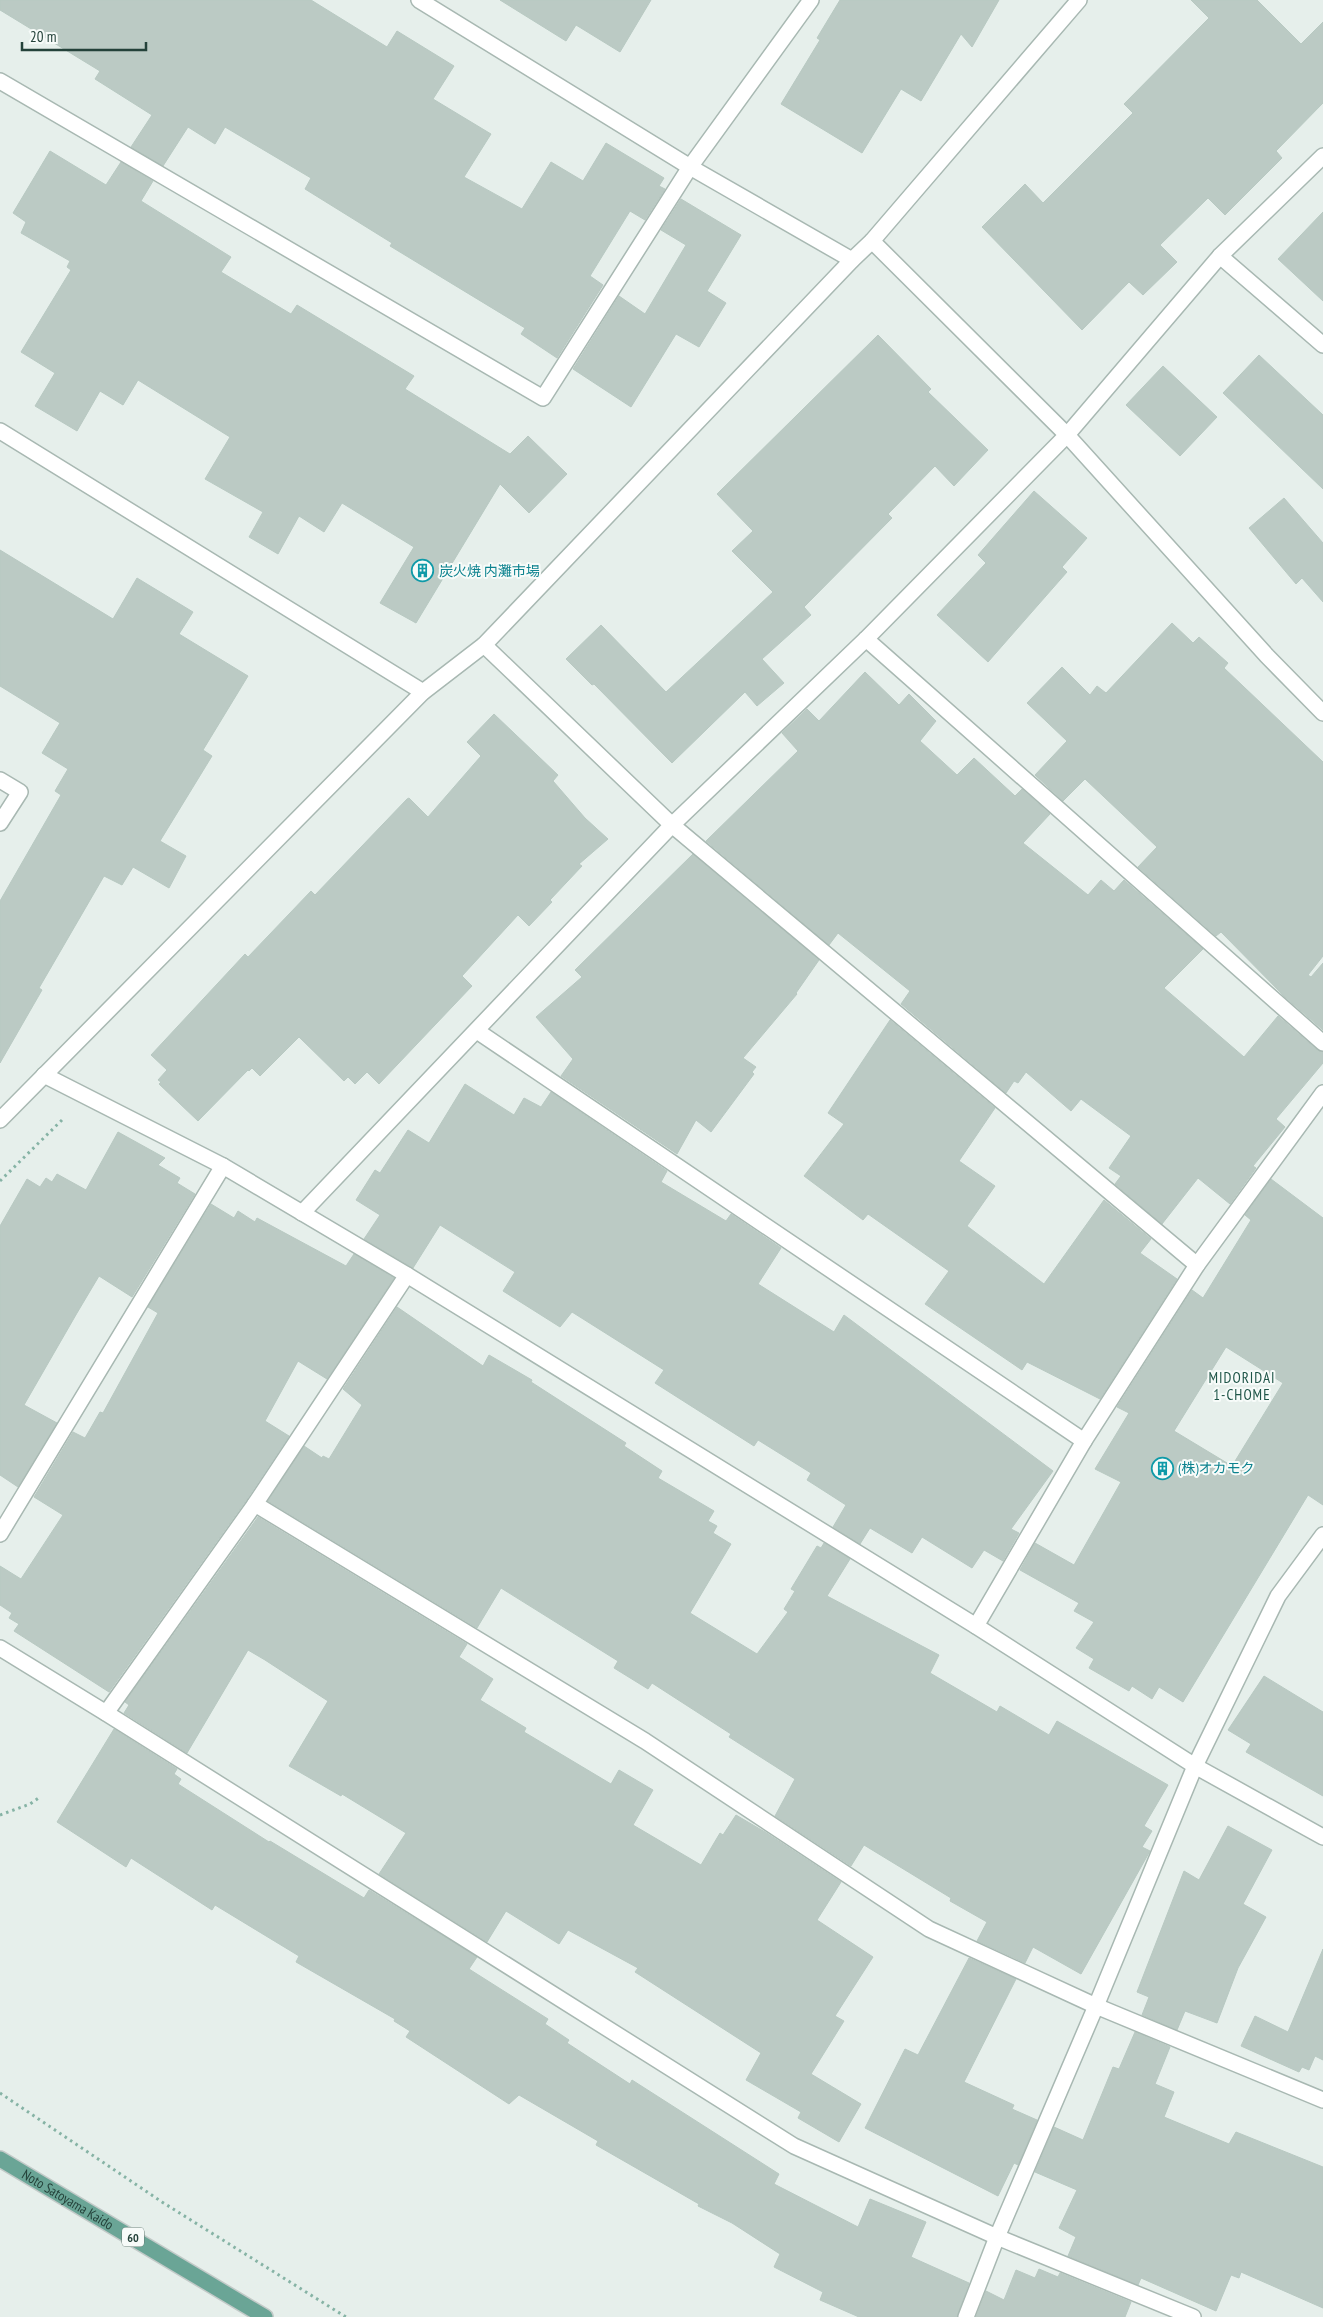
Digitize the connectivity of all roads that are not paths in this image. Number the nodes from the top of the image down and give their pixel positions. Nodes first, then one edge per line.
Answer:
1 (419, 0) edge
2 (811, 0) edge
3 (1079, 0) edge
4 (0, 80) edge
5 (1323, 156) edge
6 (690, 168) junction
7 (872, 241) junction
8 (1220, 256) junction
9 (852, 260) junction
10 (1323, 345) edge
11 (0, 431) edge
12 (1067, 435) junction
13 (866, 639) junction
14 (484, 645) junction
15 (423, 692) junction
16 (1323, 713) edge
17 (0, 780) edge
18 (0, 823) edge
19 (672, 825) junction
20 (477, 1031) junction
21 (1323, 1043) edge
22 (44, 1075) junction
23 (1323, 1092) edge
24 (0, 1120) edge
25 (223, 1166) junction
26 (302, 1213) junction
27 (1197, 1265) junction
28 (407, 1275) junction
29 (1084, 1441) junction
30 (255, 1504) junction
31 (0, 1534) edge
32 (1323, 1536) edge
33 (976, 1626) junction
34 (0, 1648) edge
35 (106, 1712) junction
36 (1195, 1766) junction
37 (1323, 1837) edge
38 (1096, 2006) junction
39 (1323, 2100) edge
40 (0, 2159) edge
41 (997, 2237) junction
42 (265, 2317) edge
43 (966, 2317) edge
44 (1193, 2317) edge

1 - 6 street
2 - 6 street
3 - 7 street
4 - 6 street
5 - 8 street
6 - 9 street
7 - 9 street
7 - 12 street
8 - 10 street
8 - 12 street
9 - 14 street
11 - 15 street
12 - 13 street
12 - 16 street
13 - 19 street
13 - 21 street
14 - 15 street
14 - 19 street
15 - 22 street
17 - 18 street
19 - 20 street
19 - 27 street
20 - 26 street
20 - 29 street
22 - 24 street
22 - 25 street
23 - 27 street
25 - 26 street
25 - 31 street
26 - 28 street
27 - 29 street
28 - 30 street
28 - 33 street
29 - 33 street
30 - 35 street
30 - 38 street
32 - 36 street
33 - 36 street
34 - 35 street
35 - 41 street
36 - 37 street
36 - 38 street
38 - 39 street
38 - 41 street
40 - 42 main road, Noto Satoyama Kaido / 60
41 - 43 street
41 - 44 street

